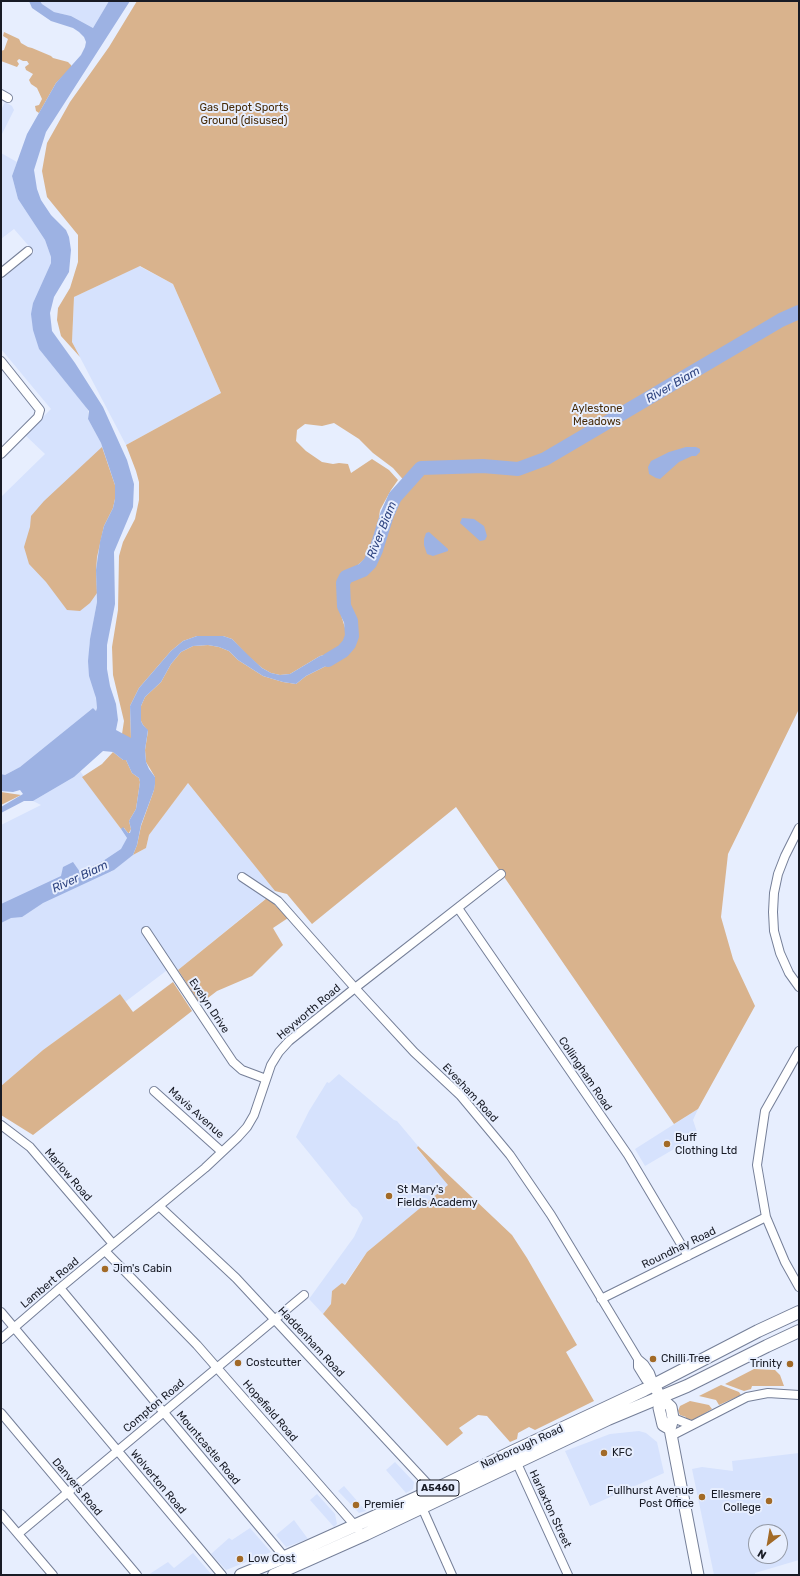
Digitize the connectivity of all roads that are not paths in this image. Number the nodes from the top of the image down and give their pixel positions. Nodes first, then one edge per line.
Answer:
1 (28, 251) dead end
2 (1, 273) edge
3 (1, 362) edge
4 (1, 454) edge
5 (799, 828) edge
6 (501, 874) dead end
7 (242, 877) dead end
8 (458, 908) junction
9 (146, 931) dead end
10 (799, 987) edge
11 (355, 988) junction
12 (799, 1051) edge
13 (266, 1079) junction
14 (154, 1091) dead end
15 (1, 1125) edge
16 (222, 1152) junction
17 (159, 1206) junction
18 (766, 1217) junction
19 (113, 1244) junction
20 (105, 1251) junction
21 (688, 1256) junction
22 (60, 1288) junction
23 (799, 1288) edge
24 (304, 1295) dead end
25 (601, 1299) junction
26 (1, 1312) edge
27 (799, 1312) edge
28 (275, 1319) junction
29 (14, 1328) junction
30 (799, 1331) edge
31 (1, 1339) edge
32 (217, 1367) junction
33 (654, 1384) junction
34 (799, 1394) edge
35 (660, 1397) junction
36 (164, 1412) junction
37 (1, 1413) edge
38 (673, 1418) junction
39 (691, 1425) junction
40 (670, 1432) junction
41 (117, 1451) junction
42 (514, 1457) junction
43 (67, 1492) junction
44 (437, 1494) junction
45 (419, 1502) junction
46 (1, 1514) edge
47 (355, 1526) junction
48 (18, 1534) junction
49 (366, 1534) junction
50 (285, 1557) junction
51 (291, 1568) junction
52 (52, 1575) edge
53 (137, 1575) edge
54 (222, 1575) edge
55 (241, 1575) edge
56 (274, 1575) edge
57 (452, 1575) edge
58 (568, 1575) edge
59 (698, 1575) edge

1 - 2 street
3 - 4 street
5 - 10 street
6 - 8 street, Heyworth Road
7 - 11 street, Evesham Road
8 - 11 street, Heyworth Road
8 - 21 street, Collingham Road
9 - 13 street, Evelyn Drive
11 - 13 street, Heyworth Road
11 - 25 street, Evesham Road
12 - 18 street
13 - 16 street, Heyworth Road
14 - 16 street, Mavis Avenue
15 - 19 street, Marlow Road
16 - 17 street, Heyworth Road
17 - 19 street, Heyworth Road
17 - 28 street, Haddenham Road
18 - 21 street, Roundhay Road
18 - 23 street
19 - 20 street, Lambert Road
20 - 22 street, Lambert Road
20 - 32 street, Hopefield Road
21 - 25 street, Roundhay Road
22 - 29 street, Lambert Road
22 - 36 street, Mountcastle Road
24 - 28 street, Compton Road
25 - 33 street, Evesham Road
26 - 29 street, Wolverton Road
27 - 33 main road, Narborough Road / A5460
28 - 32 street, Compton Road
28 - 44 street, Haddenham Road
29 - 31 street, Lambert Road
29 - 41 street, Wolverton Road
30 - 35 main road, Narborough Road / A5460
32 - 36 street, Compton Road
32 - 47 street, Hopefield Road
33 - 35 street
33 - 42 main road, Narborough Road / A5460
34 - 39 street
35 - 38 street
35 - 40 street
35 - 42 main road, Narborough Road / A5460
36 - 41 street, Compton Road
36 - 50 street, Mountcastle Road
37 - 43 street, Danvers Road
38 - 39 street
38 - 40 street
39 - 40 street
40 - 59 street
41 - 43 street, Compton Road
41 - 54 street, Wolverton Road
42 - 44 main road, Narborough Road / A5460
42 - 58 street, Harlaxton Street
43 - 48 street, Compton Road
43 - 53 street, Danvers Road
44 - 45 main road, Narborough Road / A5460
45 - 47 main road, Narborough Road / A5460
45 - 49 main road, Narborough Road / A5460
45 - 57 street
46 - 48 street
47 - 49 street, Hopefield Road
47 - 50 main road, Narborough Road / A5460
48 - 52 street
49 - 51 main road, Narborough Road / A5460
50 - 51 street, Mountcastle Road
50 - 55 main road, Narborough Road / A5460
51 - 56 main road, Narborough Road / A5460

